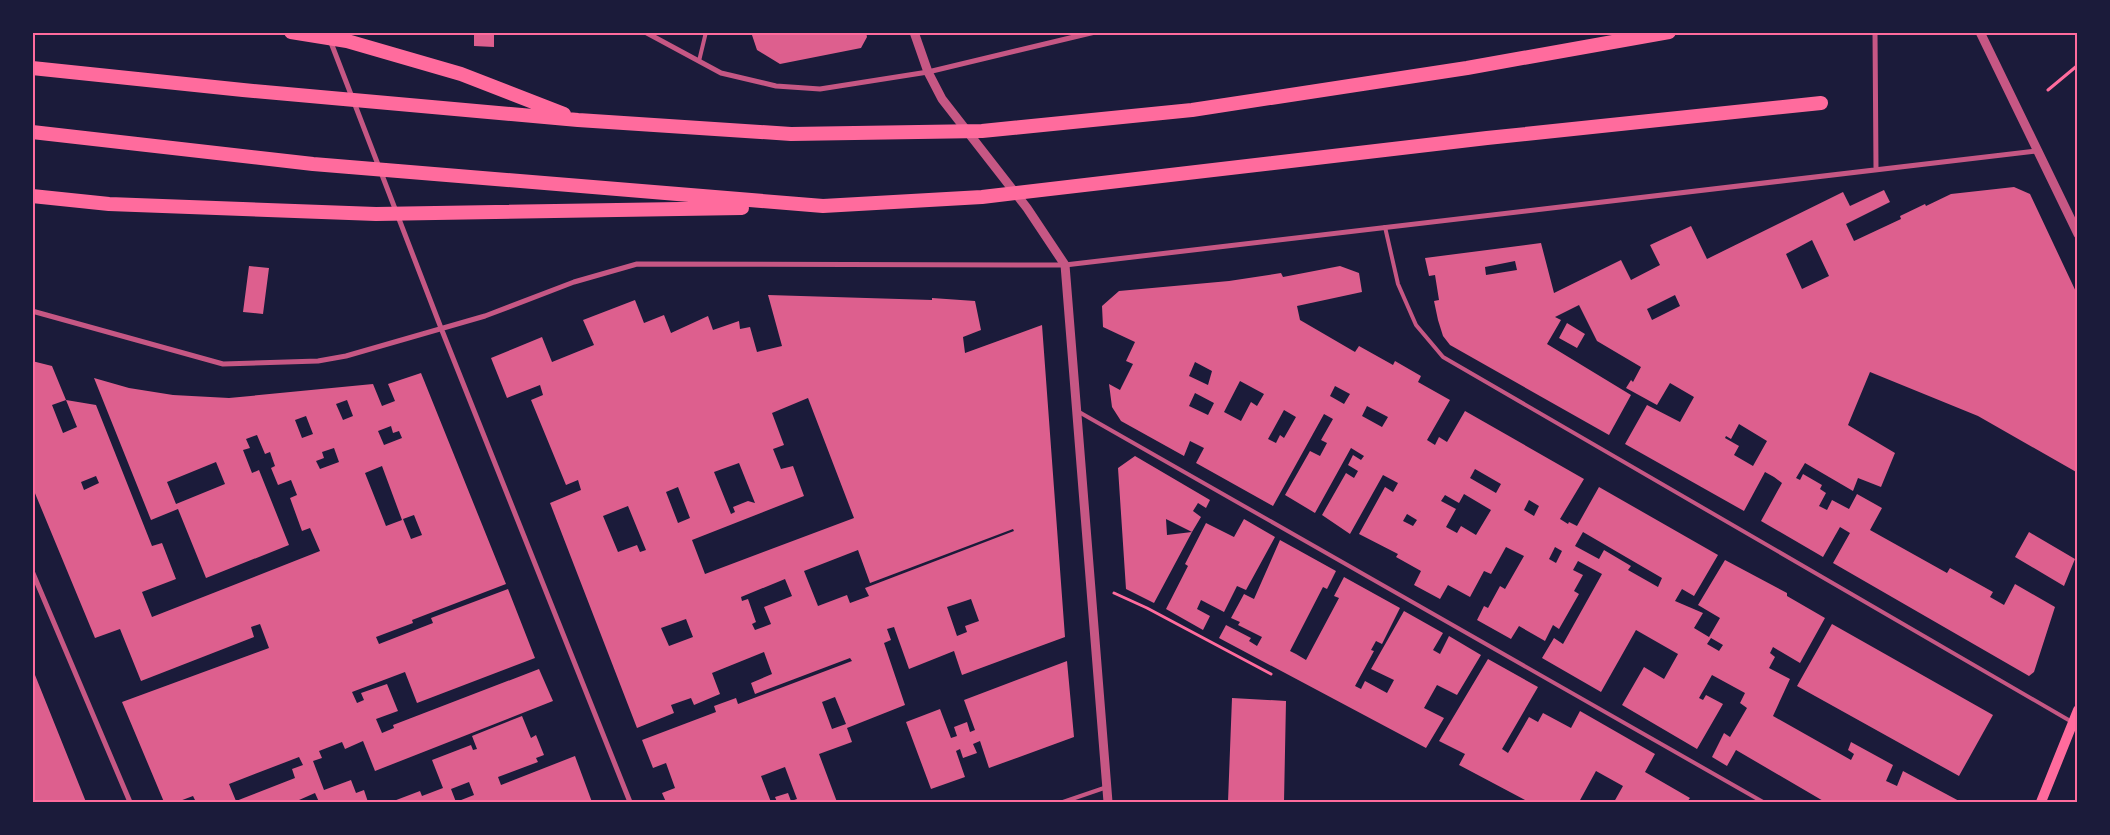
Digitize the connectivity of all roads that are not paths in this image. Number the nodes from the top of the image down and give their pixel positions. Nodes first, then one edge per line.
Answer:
1 (291, 32) edge
2 (328, 32) edge
3 (644, 32) edge
4 (706, 32) edge
5 (914, 32) edge
6 (1094, 32) edge
7 (1669, 32) edge
8 (1875, 32) edge
9 (1980, 32) edge
10 (699, 61) junction
11 (32, 68) edge
12 (928, 72) junction
13 (1821, 102) dead end
14 (578, 120) junction
15 (32, 132) edge
16 (2037, 151) junction
17 (1876, 168) junction
18 (32, 196) edge
19 (823, 206) junction
20 (1385, 228) junction
21 (2078, 234) edge
22 (1065, 265) junction
23 (32, 311) edge
24 (441, 328) junction
25 (1077, 411) junction
26 (32, 571) edge
27 (2078, 710) edge
28 (2072, 722) junction
29 (1107, 787) junction
30 (130, 802) edge
31 (630, 802) edge
32 (1062, 802) edge
33 (1108, 802) edge
34 (1763, 802) edge
35 (2040, 802) edge

1 - 14 highway
2 - 24 street
3 - 10 street
4 - 10 lane
5 - 12 street
6 - 12 street
7 - 14 highway
8 - 17 street
9 - 16 street
10 - 12 street
11 - 14 highway
12 - 22 street
13 - 19 highway
15 - 19 highway
16 - 17 street
16 - 21 street
17 - 20 street
18 - 19 highway
20 - 22 street
20 - 28 lane
22 - 24 street
22 - 25 street
23 - 24 street
24 - 31 street
25 - 29 street
25 - 34 lane
26 - 30 street
27 - 28 main road
28 - 35 main road
29 - 32 lane
29 - 33 street

